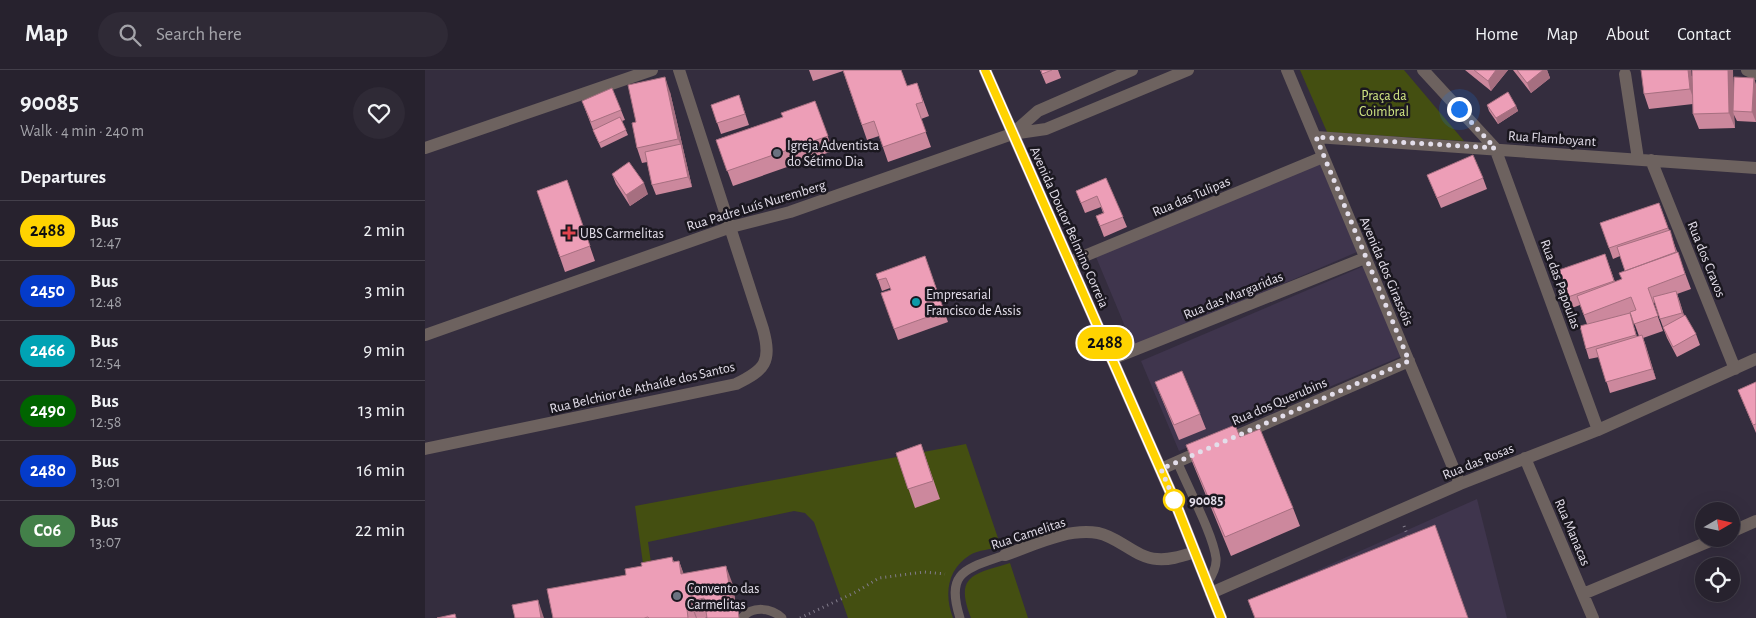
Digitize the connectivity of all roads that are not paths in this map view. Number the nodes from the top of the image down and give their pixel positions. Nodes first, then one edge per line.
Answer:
1 (651, 70) edge
2 (679, 70) edge
3 (985, 70) edge
4 (1132, 70) edge
5 (1188, 70) edge
6 (1287, 70) edge
7 (1423, 70) edge
8 (1747, 70) edge
9 (1625, 74) dead end
10 (1756, 74) edge
11 (1012, 134) junction
12 (1316, 137) junction
13 (425, 148) edge
14 (1495, 148) junction
15 (1323, 157) junction
16 (1645, 160) junction
17 (1756, 168) edge
18 (731, 227) junction
19 (1365, 258) junction
20 (1070, 262) junction
21 (425, 336) edge
22 (1112, 359) junction
23 (1756, 360) edge
24 (1409, 361) junction
25 (1735, 369) junction
26 (1598, 430) junction
27 (425, 450) edge
28 (1525, 458) junction
29 (1177, 461) junction
30 (1161, 469) junction
31 (1460, 484) junction
32 (1756, 522) edge
33 (1740, 528) edge
34 (1695, 547) edge
35 (1195, 552) junction
36 (1005, 555) joint
37 (1209, 588) junction
38 (1583, 594) junction
39 (745, 611) edge
40 (782, 618) edge
41 (960, 618) edge
42 (1221, 618) edge
43 (1593, 618) edge

1 - 13 street
2 - 18 street, Rua Belchior de Athaíde dos Santos
3 - 11 main road, Avenida Doutor Belmino Correia
4 - 11 street, Rua Padre Luís Nuremberg
5 - 11 street, Rua Padre Luís Nuremberg
6 - 12 street, Avenida dos Girassóis
7 - 14 street
8 - 10 street
9 - 16 street, Rua dos Cravos
11 - 18 street, Rua Padre Luís Nuremberg
11 - 20 main road, Avenida Doutor Belmino Correia
12 - 14 street, Rua Flamboyant
12 - 15 street, Avenida dos Girassóis
14 - 16 street, Rua Flamboyant
14 - 26 street, Rua das Papoulas
15 - 19 street, Avenida dos Girassóis
15 - 20 street, Rua das Tulipas
16 - 17 street, Rua Flamboyant
16 - 25 street, Rua dos Cravos
18 - 21 street, Rua Padre Luís Nuremberg
18 - 27 street, Rua Belchior de Athaíde dos Santos
19 - 22 street, Rua das Margaridas
19 - 24 street, Avenida dos Girassóis
20 - 22 main road, Avenida Doutor Belmino Correia
22 - 30 main road, Avenida Doutor Belmino Correia
23 - 25 street, Rua das Rosas
24 - 29 street, Rua dos Querubins
24 - 31 street, Avenida dos Girassóis
25 - 26 street, Rua das Rosas
26 - 28 street, Rua das Rosas
28 - 31 street, Rua das Rosas
28 - 38 street, Rua Manacas
29 - 30 street, Rua dos Querubins
29 - 37 lane
30 - 35 main road, Avenida Doutor Belmino Correia
31 - 37 street, Rua das Rosas
32 - 33 street
34 - 38 street
35 - 36 street, Rua Camelitas
35 - 37 main road, Avenida Doutor Belmino Correia
36 - 41 lane, Rua Camelitas
37 - 42 main road, Avenida Doutor Belmino Correia
38 - 43 street, Rua Manacas
39 - 40 lane

